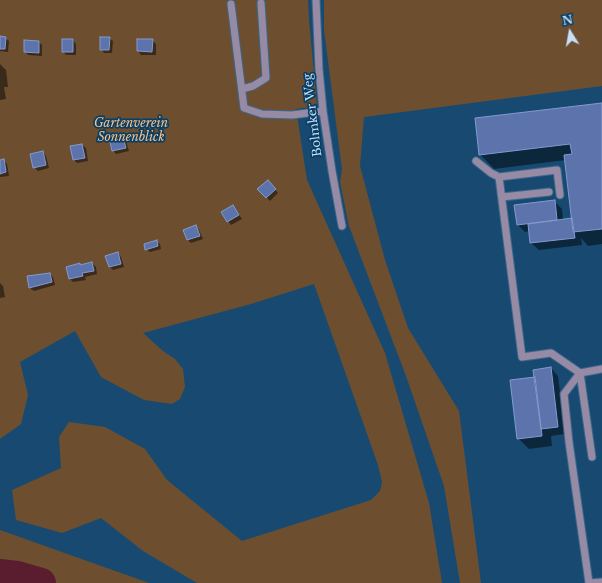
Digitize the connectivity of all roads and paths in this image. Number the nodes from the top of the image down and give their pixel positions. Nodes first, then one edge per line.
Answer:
1 (316, 0) edge
2 (261, 3) dead end
3 (231, 4) dead end
4 (242, 88) junction
5 (323, 111) junction
6 (476, 161) dead end
7 (499, 177) junction
8 (549, 192) dead end
9 (560, 195) dead end
10 (502, 197) junction
11 (342, 226) dead end
12 (602, 369) edge
13 (580, 372) junction
14 (592, 457) dead end
15 (602, 582) edge
16 (589, 583) edge

1 - 5 street, Bolmker Weg
2 - 4 street
3 - 4 street
4 - 5 street
5 - 11 street, Bolmker Weg
6 - 7 street
7 - 9 street
7 - 10 street
8 - 10 street
10 - 13 street
12 - 13 street
13 - 14 street
13 - 16 street
15 - 16 street

